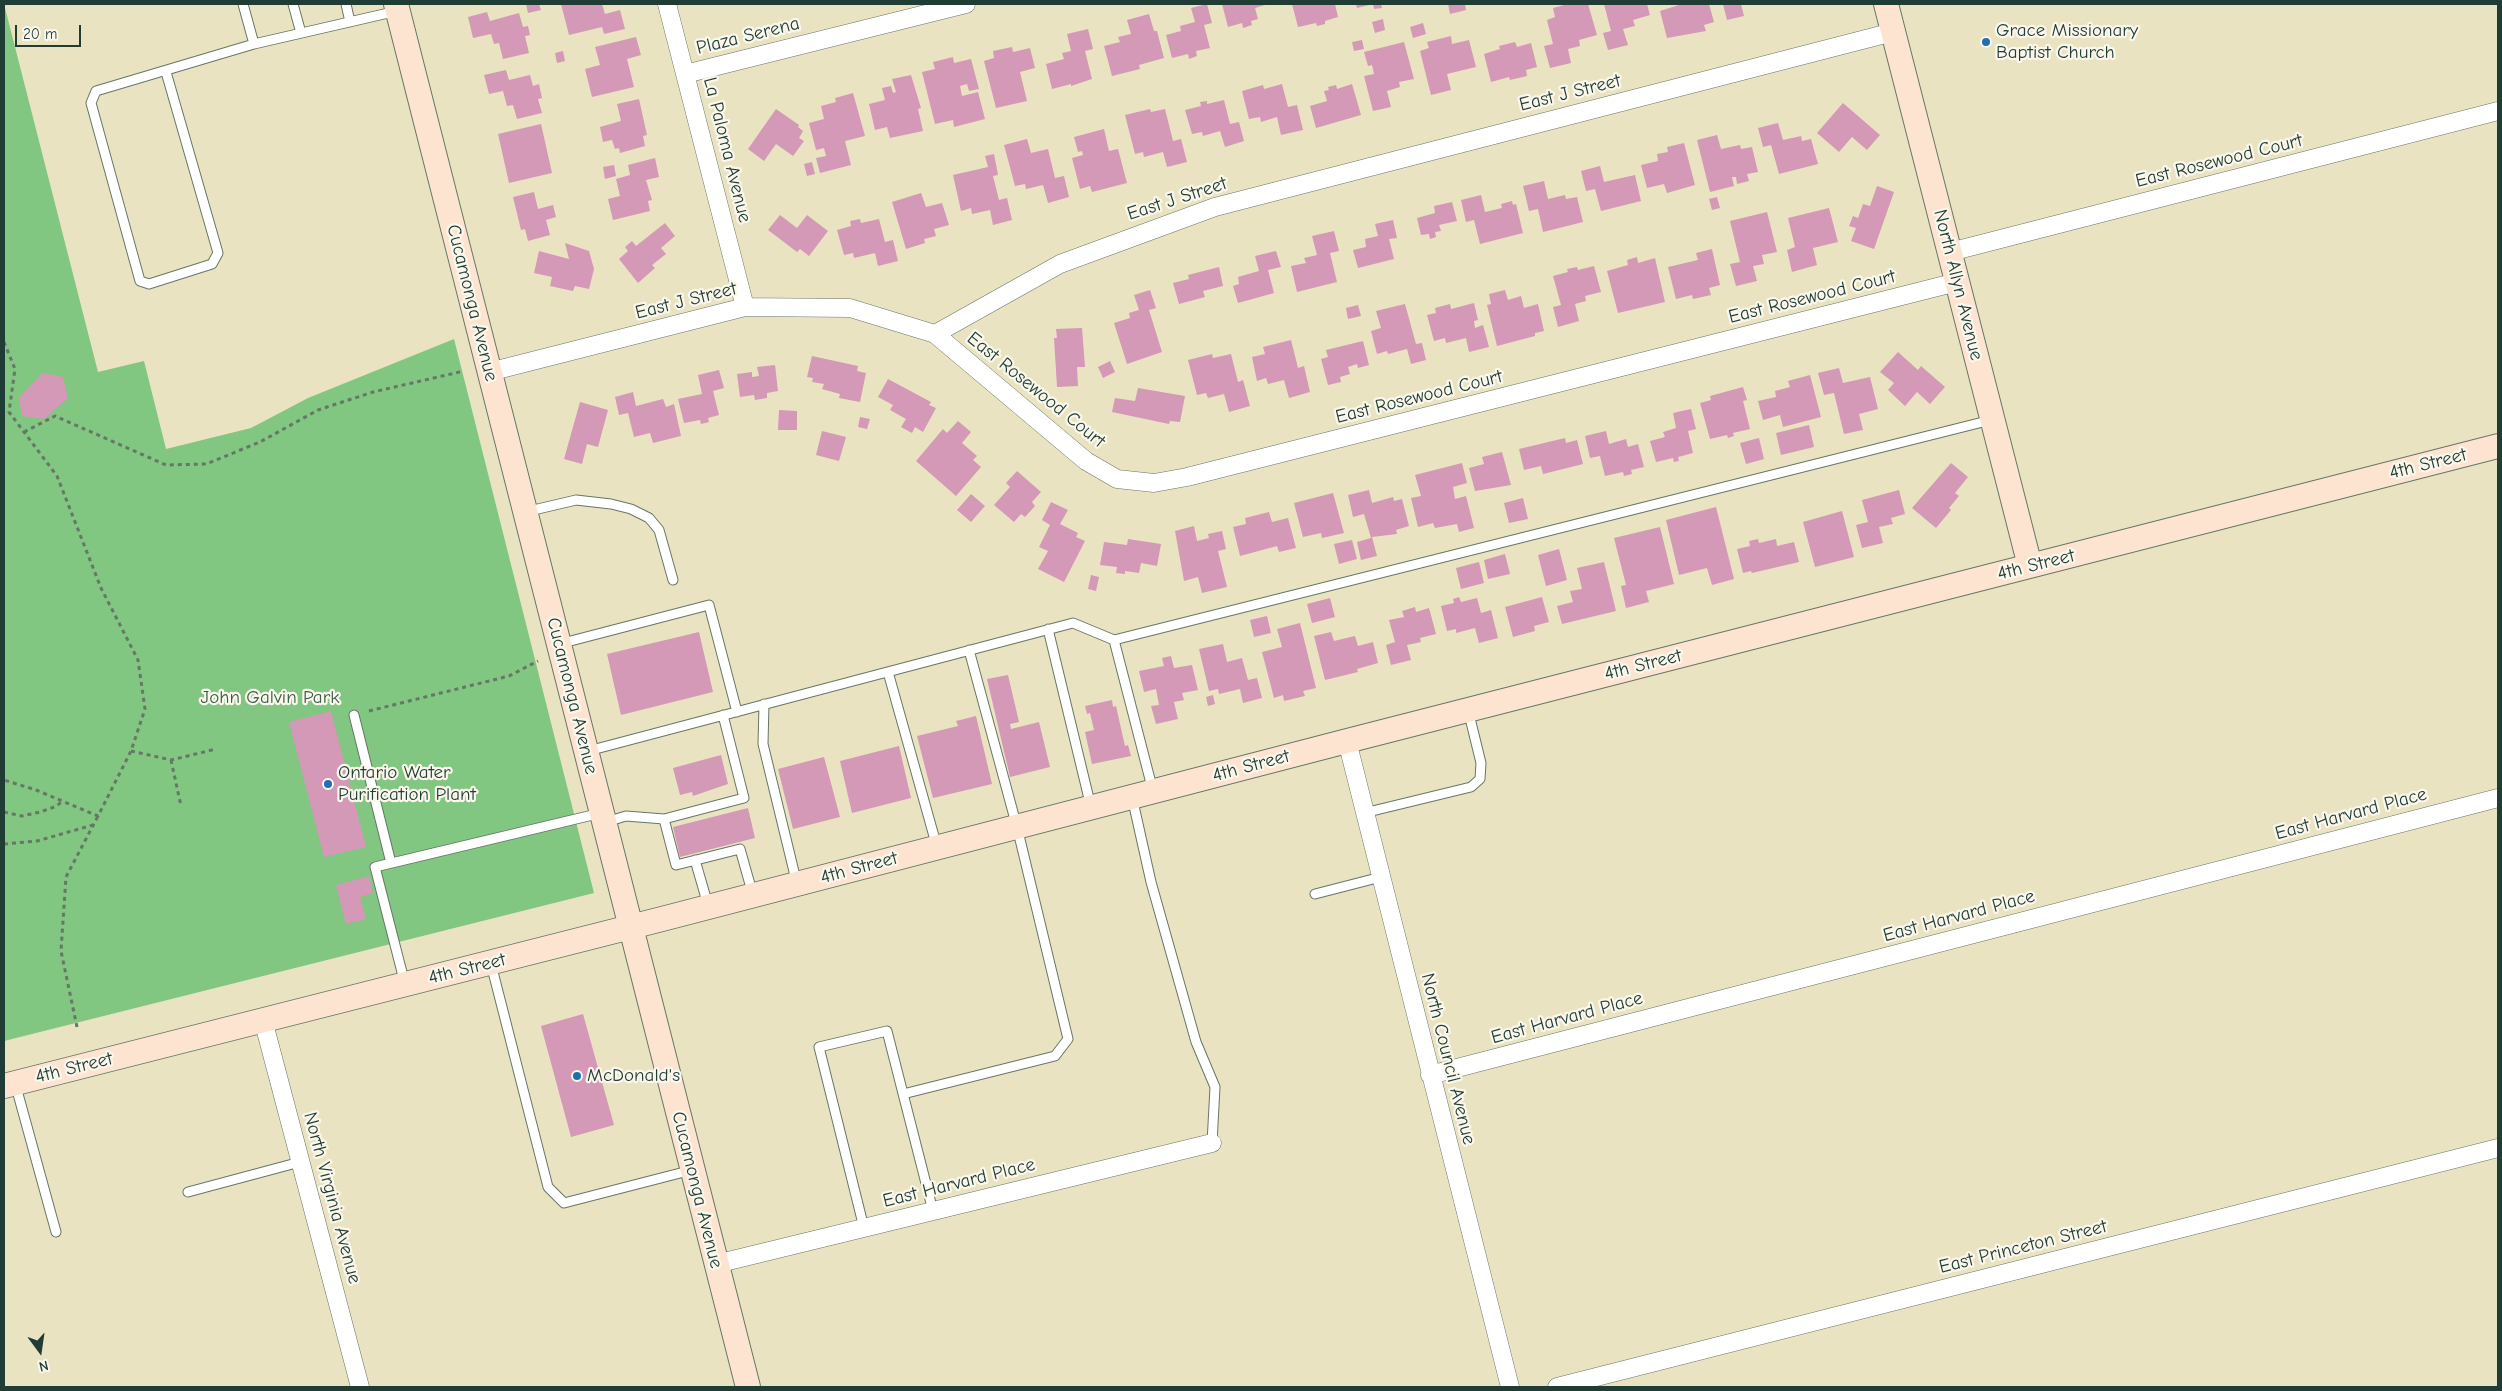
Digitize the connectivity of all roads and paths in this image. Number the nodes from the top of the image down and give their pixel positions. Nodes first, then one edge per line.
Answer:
1 (243, 4) edge
2 (294, 4) edge
3 (346, 4) edge
4 (667, 4) edge
5 (966, 4) edge
6 (1886, 4) edge
7 (397, 7) edge
8 (350, 22) junction
9 (1893, 32) junction
10 (301, 33) junction
11 (254, 44) junction
12 (166, 72) junction
13 (685, 74) junction
14 (2498, 111) edge
15 (1950, 252) junction
16 (1957, 282) junction
17 (745, 307) junction
18 (935, 334) junction
19 (4, 342) edge
20 (464, 371) dead end
21 (489, 372) junction
22 (1992, 420) junction
23 (24, 432) junction
24 (2498, 446) edge
25 (525, 512) junction
26 (2030, 566) junction
27 (673, 580) dead end
28 (1048, 629) junction
29 (1114, 640) junction
30 (558, 644) junction
31 (969, 650) junction
32 (538, 661) dead end
33 (888, 672) junction
34 (764, 704) junction
35 (1468, 710) junction
36 (737, 712) junction
37 (354, 715) joint
38 (723, 715) junction
39 (1347, 741) junction
40 (216, 748) dead end
41 (131, 751) junction
42 (586, 752) junction
43 (170, 760) junction
44 (4, 780) edge
45 (1143, 794) junction
46 (2498, 798) edge
47 (62, 801) junction
48 (181, 806) dead end
49 (1091, 807) junction
50 (4, 812) edge
51 (1364, 813) junction
52 (98, 816) junction
53 (603, 817) junction
54 (664, 819) junction
55 (93, 825) junction
56 (1017, 827) junction
57 (4, 844) edge
58 (937, 848) junction
59 (695, 860) junction
60 (391, 863) junction
61 (1381, 877) junction
62 (797, 884) junction
63 (1315, 894) dead end
64 (753, 895) junction
65 (708, 907) junction
66 (631, 927) junction
67 (491, 963) junction
68 (405, 984) junction
69 (263, 1020) junction
70 (77, 1027) dead end
71 (1430, 1075) junction
72 (10, 1085) edge
73 (903, 1094) junction
74 (1212, 1143) joint
75 (2498, 1148) edge
76 (300, 1162) junction
77 (692, 1170) junction
78 (188, 1192) dead end
79 (933, 1210) junction
80 (864, 1228) junction
81 (56, 1232) dead end
82 (716, 1264) junction
83 (360, 1387) edge
84 (748, 1387) edge
85 (1510, 1387) edge
86 (1557, 1387) edge

1 - 11 lane
2 - 10 lane
3 - 8 lane
4 - 13 street, La Paloma Avenue
5 - 13 street, Plaza Serena
6 - 9 main road, North Allyn Avenue
7 - 8 lane
7 - 21 main road, Cucamonga Avenue
8 - 10 lane
9 - 15 main road, North Allyn Avenue
9 - 18 street, East J Street
10 - 11 lane
11 - 12 lane
12 - 12 lane
13 - 17 street, La Paloma Avenue
14 - 15 street, East Rosewood Court
15 - 16 main road, North Allyn Avenue
16 - 18 street, East Rosewood Court
16 - 22 main road, North Allyn Avenue
17 - 18 street, East J Street
17 - 21 street, East J Street
19 - 23 path
20 - 23 path
21 - 25 main road, Cucamonga Avenue
22 - 26 main road, North Allyn Avenue
22 - 29 lane
23 - 41 path
24 - 26 main road, 4th Street
25 - 27 lane
25 - 30 main road, Cucamonga Avenue
26 - 35 main road, 4th Street
28 - 29 lane
28 - 31 lane
28 - 49 lane
29 - 45 lane
30 - 36 lane
30 - 42 main road, Cucamonga Avenue
31 - 33 lane
31 - 56 lane
32 - 37 path
33 - 34 lane
33 - 58 lane
34 - 36 lane
34 - 62 lane
35 - 39 main road, 4th Street
35 - 51 lane
36 - 38 lane
37 - 60 lane
38 - 42 lane
38 - 54 lane
39 - 45 main road, 4th Street
39 - 51 street, North Council Avenue
40 - 43 path
41 - 43 path
41 - 52 path
42 - 53 main road, Cucamonga Avenue
43 - 48 path
44 - 47 path
45 - 49 main road, 4th Street
45 - 74 lane
46 - 71 street, East Harvard Place
47 - 50 path
47 - 52 path
49 - 56 main road, 4th Street
51 - 61 street, North Council Avenue
52 - 55 path
53 - 54 lane
53 - 60 lane
53 - 66 main road, Cucamonga Avenue
54 - 59 lane
55 - 57 path
55 - 70 path
56 - 58 main road, 4th Street
56 - 73 lane
58 - 62 main road, 4th Street
59 - 64 lane
59 - 65 lane
60 - 68 lane
61 - 63 lane
61 - 71 street, North Council Avenue
62 - 64 main road, 4th Street
64 - 65 main road, 4th Street
65 - 66 main road, 4th Street
66 - 67 main road, 4th Street
66 - 77 main road, Cucamonga Avenue
67 - 68 main road, 4th Street
67 - 77 lane
68 - 69 main road, 4th Street
69 - 72 main road, 4th Street
69 - 76 street, North Virginia Avenue
71 - 85 street, North Council Avenue
72 - 81 lane
73 - 79 lane
73 - 80 lane
74 - 79 street, East Harvard Place
75 - 86 street, East Princeton Street
76 - 78 lane
76 - 83 street, North Virginia Avenue
77 - 82 main road, Cucamonga Avenue
79 - 80 street, East Harvard Place
80 - 82 street, East Harvard Place
82 - 84 main road, Cucamonga Avenue

